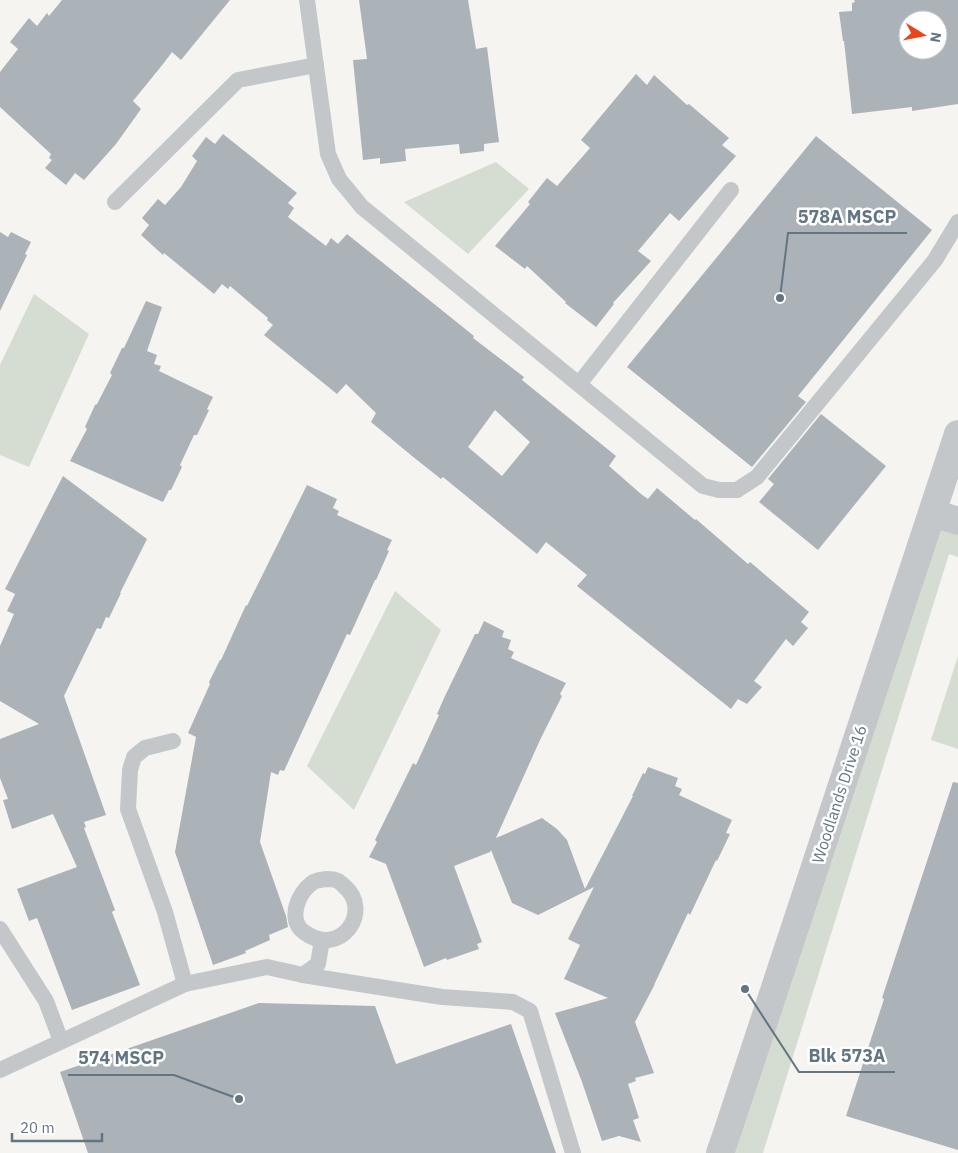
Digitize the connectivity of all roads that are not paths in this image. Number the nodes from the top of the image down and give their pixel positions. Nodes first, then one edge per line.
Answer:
1 (307, 0) edge
2 (316, 65) junction
3 (731, 190) dead end
4 (115, 202) dead end
5 (958, 222) edge
6 (579, 384) junction
7 (958, 434) edge
8 (933, 513) junction
9 (958, 521) edge
10 (173, 741) dead end
11 (0, 929) edge
12 (322, 940) dead end
13 (303, 975) junction
14 (185, 984) junction
15 (61, 1041) junction
16 (0, 1070) edge
17 (573, 1153) edge
18 (720, 1153) edge

1 - 2 lane
2 - 4 lane
2 - 6 lane
3 - 6 lane
5 - 6 lane
7 - 8 street, Woodlands Drive 16
8 - 9 street
8 - 18 street, Woodlands Drive 16
10 - 14 lane
11 - 15 lane
12 - 13 lane
13 - 14 lane
13 - 17 lane
14 - 15 lane
15 - 16 lane

